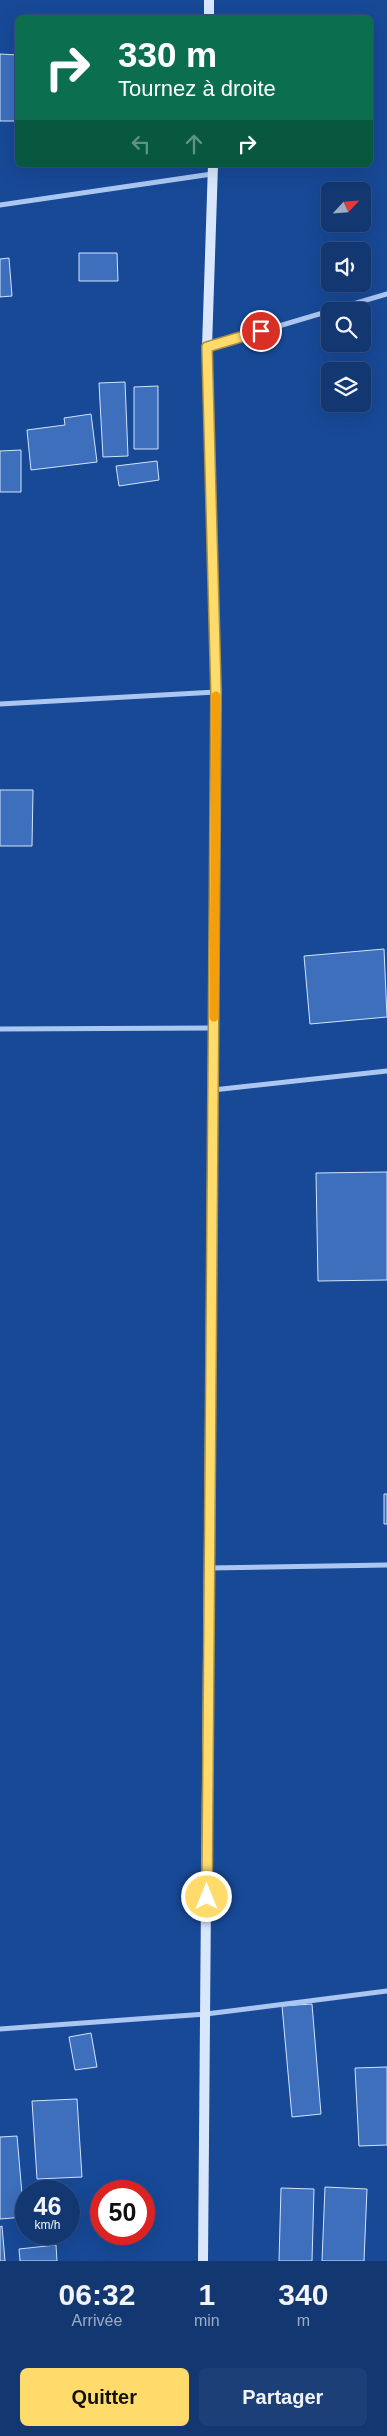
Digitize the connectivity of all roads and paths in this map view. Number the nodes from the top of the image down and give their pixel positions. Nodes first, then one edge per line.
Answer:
1 (209, 0) edge
2 (209, 15) edge
3 (213, 170) edge
4 (0, 204) edge
5 (387, 294) edge
6 (207, 347) junction
7 (216, 692) junction
8 (0, 704) edge
9 (214, 1028) junction
10 (0, 1029) edge
11 (387, 1071) edge
12 (213, 1090) junction
13 (387, 1565) edge
14 (210, 1568) junction
15 (387, 1991) edge
16 (206, 2014) junction
17 (0, 2029) edge
18 (203, 2261) edge

1 - 2 main road
3 - 4 street
3 - 6 main road
5 - 6 street
6 - 7 main road
7 - 8 street
7 - 9 main road
9 - 10 street
9 - 12 main road
11 - 12 street
12 - 14 main road
13 - 14 street
14 - 16 main road
15 - 16 street
16 - 17 street
16 - 18 main road

